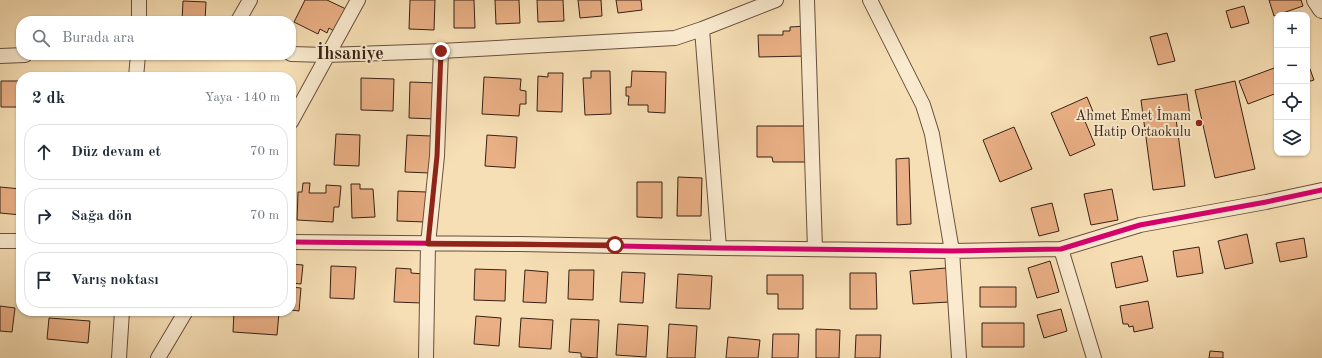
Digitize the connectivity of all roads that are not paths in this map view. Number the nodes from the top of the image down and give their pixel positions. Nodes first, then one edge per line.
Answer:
1 (139, 0) edge
2 (250, 0) edge
3 (358, 0) edge
4 (776, 0) edge
5 (807, 0) edge
6 (870, 0) edge
7 (1316, 0) edge
8 (1322, 9) edge
9 (139, 16) edge
10 (241, 16) edge
11 (702, 29) junction
12 (441, 51) junction
13 (296, 54) edge
14 (16, 55) edge
15 (328, 55) junction
16 (0, 56) edge
17 (138, 60) edge
18 (136, 72) edge
19 (296, 113) edge
20 (1322, 190) edge
21 (0, 241) edge
22 (16, 242) edge
23 (296, 242) edge
24 (428, 244) junction
25 (719, 248) junction
26 (816, 248) junction
27 (1061, 249) junction
28 (952, 251) junction
29 (122, 316) edge
30 (183, 316) edge
31 (119, 358) edge
32 (158, 358) edge
33 (426, 358) edge
34 (959, 358) edge
35 (1094, 358) edge

1 - 9 street
2 - 10 street
3 - 15 street
4 - 11 street
5 - 26 street
6 - 28 street
7 - 8 street
11 - 12 street
11 - 25 street
12 - 15 street
12 - 24 street
13 - 15 street
14 - 16 street
15 - 19 street
17 - 18 street
20 - 27 street
21 - 22 street
23 - 24 street
24 - 25 street
24 - 33 street
25 - 26 street
26 - 28 street
27 - 28 street
27 - 35 street
28 - 34 street
29 - 31 street
30 - 32 street

